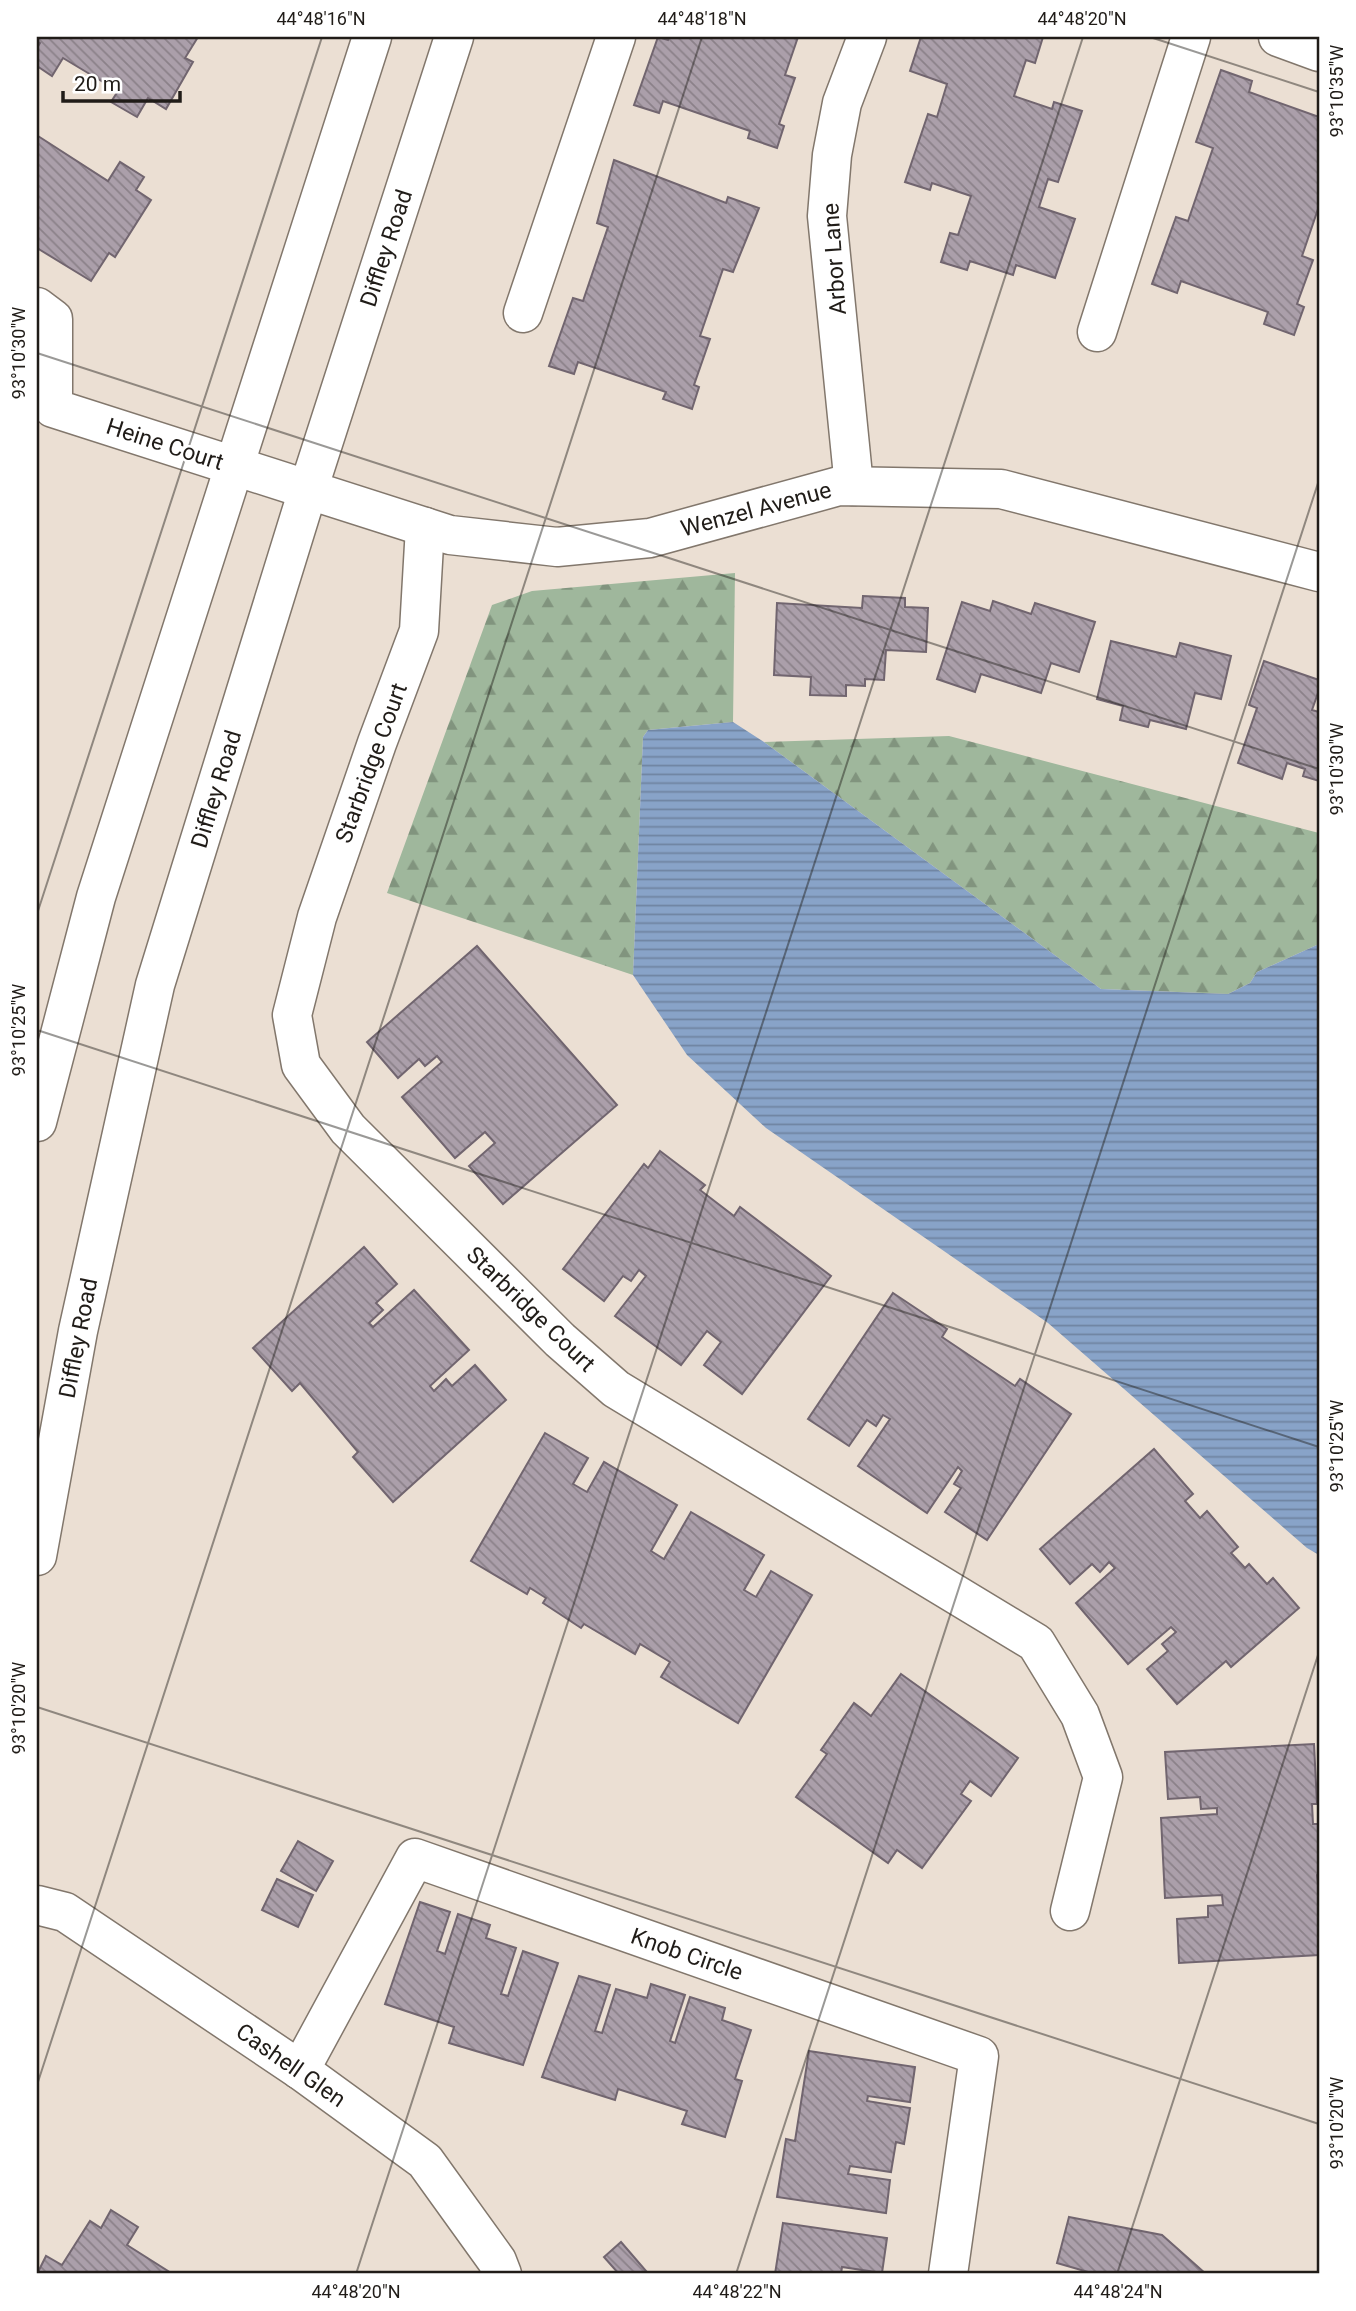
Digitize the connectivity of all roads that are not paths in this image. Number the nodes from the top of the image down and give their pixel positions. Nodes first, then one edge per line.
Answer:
1 (372, 37) edge
2 (454, 37) edge
3 (616, 37) edge
4 (867, 37) edge
5 (1191, 37) edge
6 (1278, 37) edge
7 (1319, 52) edge
8 (37, 307) edge
9 (523, 313) dead end
10 (1097, 332) dead end
11 (236, 467) junction
12 (292, 485) junction
13 (854, 486) junction
14 (425, 527) junction
15 (1319, 572) edge
16 (37, 1122) edge
17 (37, 1556) edge
18 (37, 1905) edge
19 (1070, 1911) dead end
20 (300, 2070) junction
21 (502, 2274) edge
22 (948, 2274) edge

1 - 11 street
2 - 12 street, Diffley Road
3 - 9 street
4 - 13 street, Arbor Lane
5 - 10 street
6 - 7 street
8 - 11 street, Heine Court
11 - 12 street, Heine Court
11 - 16 street
12 - 14 street, Wenzel Avenue
12 - 17 street, Diffley Road
13 - 14 street, Wenzel Avenue
13 - 15 street, Wenzel Avenue
14 - 19 street, Starbridge Court
18 - 20 street, Cashell Glen
20 - 21 street, Cashell Glen
20 - 22 street, Knob Circle

